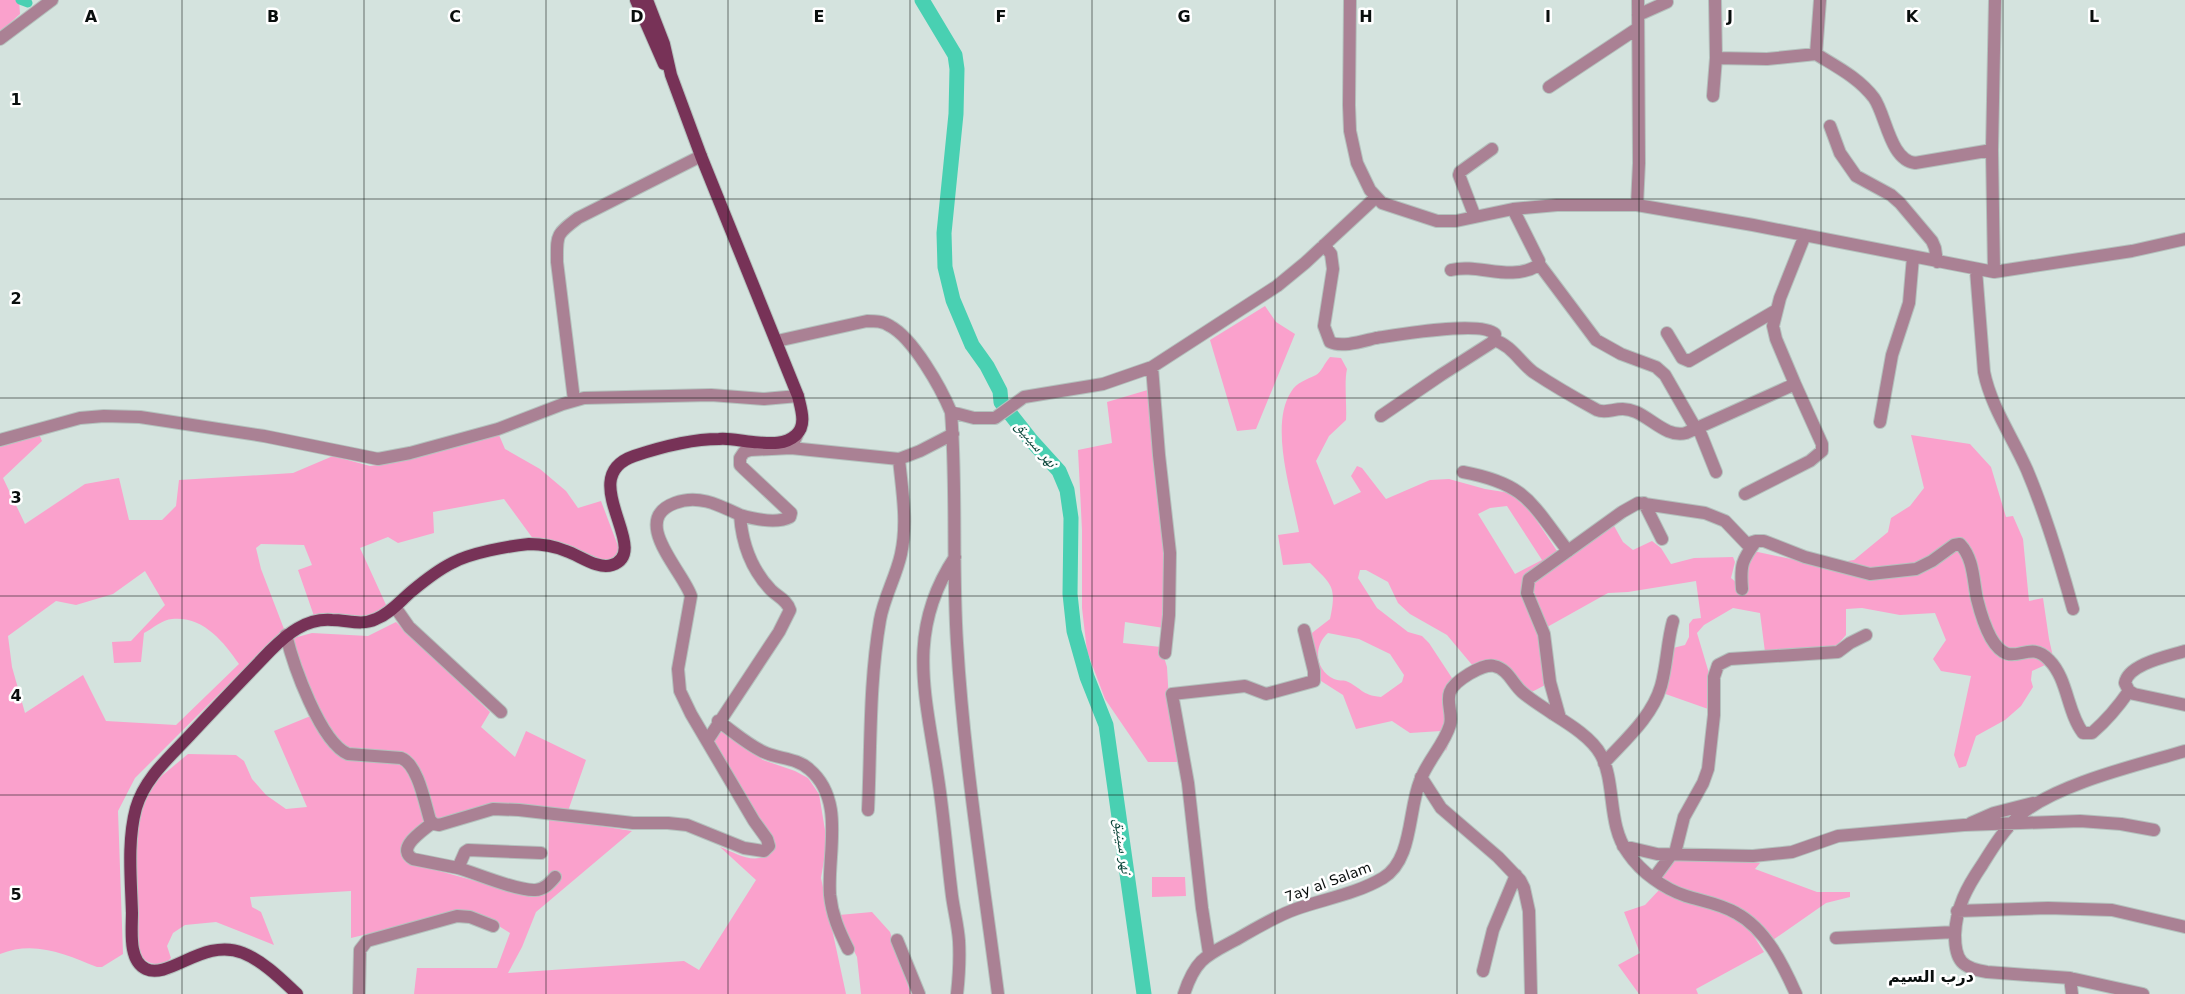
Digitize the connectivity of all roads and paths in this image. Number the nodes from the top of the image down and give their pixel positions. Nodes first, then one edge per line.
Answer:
1 (52, 0) edge
2 (636, 0) edge
3 (646, 0) edge
4 (1350, 0) edge
5 (1638, 0) edge
6 (1715, 0) edge
7 (1820, 0) edge
8 (1995, 0) edge
9 (1667, 2) dead end
10 (1638, 15) junction
11 (1638, 28) junction
12 (0, 39) edge
13 (1816, 54) junction
14 (1716, 58) junction
15 (671, 75) junction
16 (1549, 87) dead end
17 (1713, 96) dead end
18 (1830, 126) dead end
19 (1492, 149) dead end
20 (1992, 150) junction
21 (701, 156) junction
22 (1376, 198) junction
23 (1637, 206) junction
24 (1513, 209) junction
25 (1475, 217) junction
26 (1805, 235) junction
27 (2185, 240) edge
28 (1324, 245) junction
29 (1913, 257) junction
30 (1937, 262) junction
31 (1539, 264) junction
32 (1451, 270) dead end
33 (1976, 270) junction
34 (1994, 272) junction
35 (1775, 311) junction
36 (1667, 333) dead end
37 (1494, 340) junction
38 (777, 341) junction
39 (1152, 367) junction
40 (1794, 384) junction
41 (798, 396) junction
42 (574, 400) junction
43 (951, 412) junction
44 (1381, 416) dead end
45 (1880, 422) dead end
46 (1697, 428) junction
47 (953, 434) junction
48 (797, 435) junction
49 (0, 440) edge
50 (791, 448) junction
51 (899, 459) junction
52 (1463, 472) dead end
53 (1716, 472) dead end
54 (1745, 494) dead end
55 (1644, 503) junction
56 (740, 515) junction
57 (1662, 538) dead end
58 (1756, 541) junction
59 (1568, 551) junction
60 (955, 557) junction
61 (1742, 589) dead end
62 (395, 607) junction
63 (2073, 609) dead end
64 (1673, 621) dead end
65 (1304, 630) dead end
66 (286, 635) junction
67 (1866, 635) dead end
68 (2185, 651) edge
69 (1165, 653) dead end
70 (2129, 691) junction
71 (2185, 705) edge
72 (501, 712) dead end
73 (1560, 718) junction
74 (718, 722) junction
75 (707, 741) junction
76 (2185, 751) edge
77 (1604, 763) junction
78 (1421, 777) junction
79 (2045, 799) junction
80 (868, 810) dead end
81 (432, 823) junction
82 (2011, 824) junction
83 (1964, 825) junction
84 (2154, 830) dead end
85 (1623, 846) junction
86 (541, 853) dead end
87 (1673, 854) junction
88 (458, 868) junction
89 (1516, 875) junction
90 (555, 877) dead end
91 (1654, 878) junction
92 (1957, 911) junction
93 (493, 926) dead end
94 (2185, 927) edge
95 (1956, 932) junction
96 (1836, 938) dead end
97 (897, 940) dead end
98 (848, 949) dead end
99 (1209, 953) junction
100 (1484, 972) dead end
101 (2070, 978) junction
102 (296, 994) edge
103 (359, 994) edge
104 (919, 994) edge
105 (957, 994) edge
106 (998, 994) edge
107 (1184, 994) edge
108 (1531, 994) edge
109 (1796, 994) edge
110 (2072, 994) edge
111 (2143, 994) edge

1 - 12 street
2 - 15 main road
3 - 15 main road
4 - 22 street
5 - 10 street
6 - 14 street
7 - 13 street
8 - 20 street
9 - 10 street
10 - 11 street
11 - 16 street
11 - 23 street
13 - 14 street
13 - 20 street
14 - 17 street
15 - 21 main road
18 - 30 street
19 - 25 street
20 - 34 street
21 - 38 main road
21 - 42 street
22 - 25 street
22 - 28 street
23 - 24 street
23 - 26 street
24 - 25 street
24 - 31 street
26 - 29 street
26 - 35 street
27 - 34 street
28 - 37 street
28 - 39 street
29 - 30 street
29 - 45 street
30 - 33 street
31 - 32 street
31 - 46 street
33 - 34 street
33 - 63 street
35 - 36 street
35 - 40 street
37 - 44 street
37 - 46 street
38 - 41 main road
38 - 43 street
39 - 43 street
39 - 69 street
40 - 46 street
40 - 54 street
41 - 42 street
41 - 48 main road
42 - 49 street
43 - 47 street
46 - 53 street
47 - 51 street
47 - 60 street
48 - 50 street
48 - 62 main road
50 - 51 street
50 - 56 street
51 - 80 street
52 - 59 street
55 - 57 street
55 - 58 street
55 - 59 street
56 - 74 street
56 - 75 street
58 - 61 street
58 - 70 street
59 - 73 street
60 - 105 street
60 - 106 street
62 - 66 main road
62 - 72 street
64 - 77 street
65 - 99 street
66 - 81 street
66 - 102 main road
67 - 87 street
68 - 70 street
70 - 71 street
73 - 77 street, 7ay al Salam
73 - 78 street, 7ay al Salam
74 - 75 street
74 - 98 street
75 - 81 street
76 - 79 street
77 - 85 street, 7ay al Salam
78 - 89 street
78 - 99 street, 7ay al Salam
79 - 82 street
79 - 83 street
81 - 88 street
82 - 83 street
82 - 84 street
82 - 92 street
83 - 87 street
85 - 87 street
85 - 91 street
86 - 88 street
87 - 91 street
88 - 90 street
89 - 100 street
89 - 108 street
91 - 109 street
92 - 94 street
92 - 95 street
93 - 103 street
95 - 96 street
95 - 101 street
97 - 104 street
99 - 107 street, 7ay al Salam
101 - 110 street
101 - 111 street

